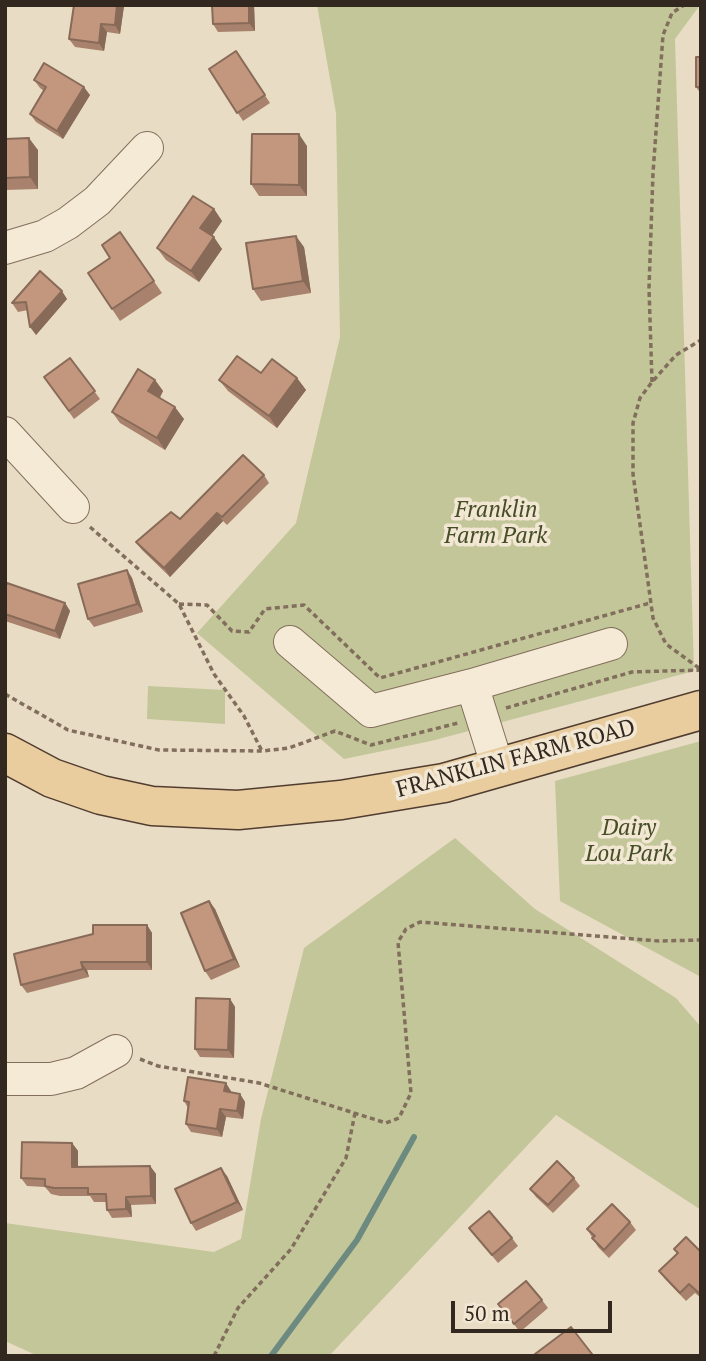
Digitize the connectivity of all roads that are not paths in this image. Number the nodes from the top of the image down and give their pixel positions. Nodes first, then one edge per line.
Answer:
1 (147, 148) dead end
2 (5, 248) edge
3 (5, 433) edge
4 (73, 507) road end
5 (290, 642) dead end
6 (611, 644) dead end
7 (472, 685) junction
8 (701, 710) edge
9 (5, 753) edge
10 (498, 768) junction
11 (116, 1051) road end
12 (5, 1079) edge

1 - 2 street
3 - 4 street
5 - 7 street
6 - 7 street
7 - 10 street
8 - 10 main road, FRANKLIN FARM ROAD
9 - 10 main road, FRANKLIN FARM ROAD
11 - 12 street

